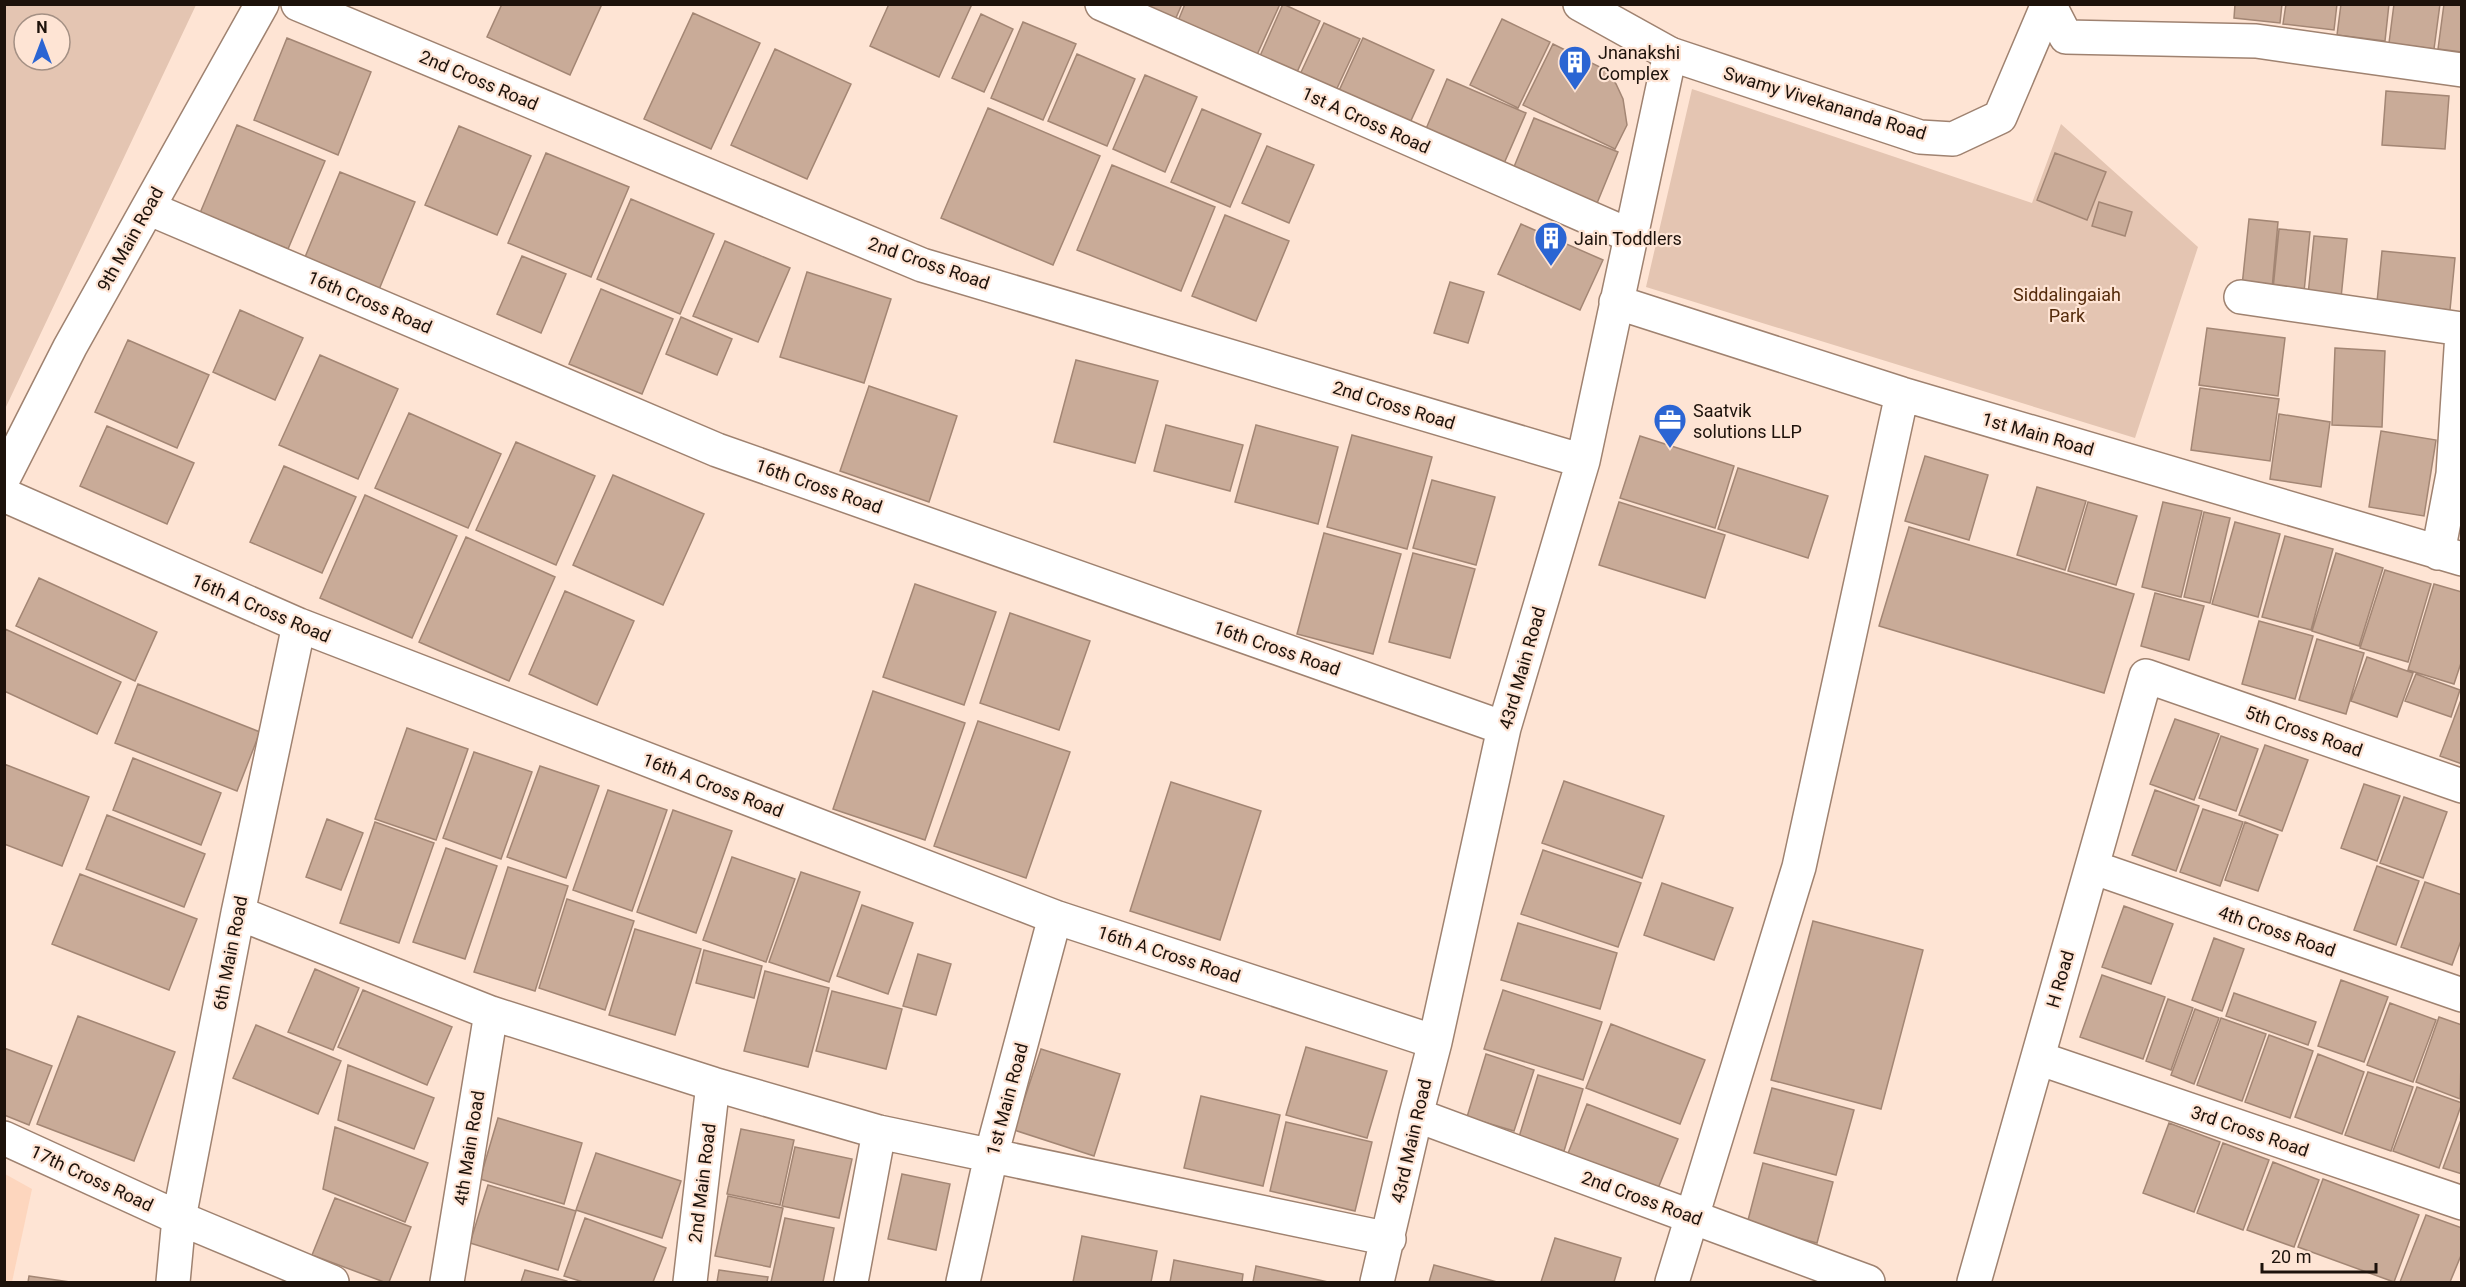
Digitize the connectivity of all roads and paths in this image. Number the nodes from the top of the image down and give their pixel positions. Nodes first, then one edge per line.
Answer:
1 (262, 4) edge
2 (298, 4) edge
3 (1102, 4) edge
4 (1580, 4) edge
5 (2048, 4) edge
6 (1670, 54) junction
7 (2462, 70) edge
8 (148, 208) junction
9 (1631, 236) junction
10 (2241, 297) dead end
11 (1616, 302) junction
12 (2462, 331) edge
13 (1902, 394) junction
14 (1583, 461) junction
15 (4, 477) edge
16 (4, 495) edge
17 (2450, 556) edge
18 (298, 625) junction
19 (2146, 676) joint
20 (1504, 728) junction
21 (2462, 786) edge
22 (2092, 867) junction
23 (238, 913) junction
24 (1055, 917) junction
25 (2462, 995) edge
26 (491, 1013) junction
27 (1435, 1042) junction
28 (2038, 1058) junction
29 (713, 1084) junction
30 (1416, 1115) junction
31 (879, 1132) junction
32 (4, 1138) edge
33 (991, 1156) junction
34 (2462, 1203) edge
35 (1691, 1216) junction
36 (179, 1218) junction
37 (1389, 1239) junction
38 (173, 1282) edge
39 (332, 1282) edge
40 (447, 1282) edge
41 (690, 1282) edge
42 (851, 1282) edge
43 (963, 1282) edge
44 (1377, 1282) edge
45 (1672, 1282) edge
46 (1868, 1282) edge
47 (1974, 1282) edge

1 - 8 street, 9th Main Road
2 - 14 street, 2nd Cross Road
3 - 9 street, 1st A Cross Road
4 - 6 street
5 - 6 street, Swamy Vivekananda Road
5 - 7 street
6 - 9 street, 43rd Main Road
8 - 15 street, 9th Main Road
8 - 20 street, 16th Cross Road
9 - 11 street, 43rd Main Road
10 - 12 street
11 - 13 street, 1st Main Road
11 - 14 street, 43rd Main Road
12 - 17 street
13 - 17 street, 1st Main Road
13 - 35 street
14 - 20 street, 43rd Main Road
16 - 18 street, 16th A Cross Road
18 - 23 street, 6th Main Road
18 - 24 street, 16th A Cross Road
19 - 21 street, 5th Cross Road
19 - 22 street, H Road
20 - 27 street, 43rd Main Road
22 - 25 street, 4th Cross Road
22 - 28 street, H Road
23 - 26 street
23 - 36 street, 6th Main Road
24 - 27 street, 16th A Cross Road
24 - 33 street, 1st Main Road
26 - 29 street
26 - 40 street, 4th Main Road
27 - 30 street, 43rd Main Road
28 - 34 street, 3rd Cross Road
28 - 47 street, H Road
29 - 31 street
29 - 41 street, 2nd Main Road
30 - 35 street, 2nd Cross Road
30 - 37 street, 43rd Main Road
31 - 33 street
31 - 42 street
32 - 36 street, 17th Cross Road
33 - 37 street
33 - 43 street, 1st Main Road
35 - 45 street
35 - 46 street, 2nd Cross Road
36 - 38 street, 6th Main Road
36 - 39 street, 17th Cross Road
37 - 44 street, 43rd Main Road

